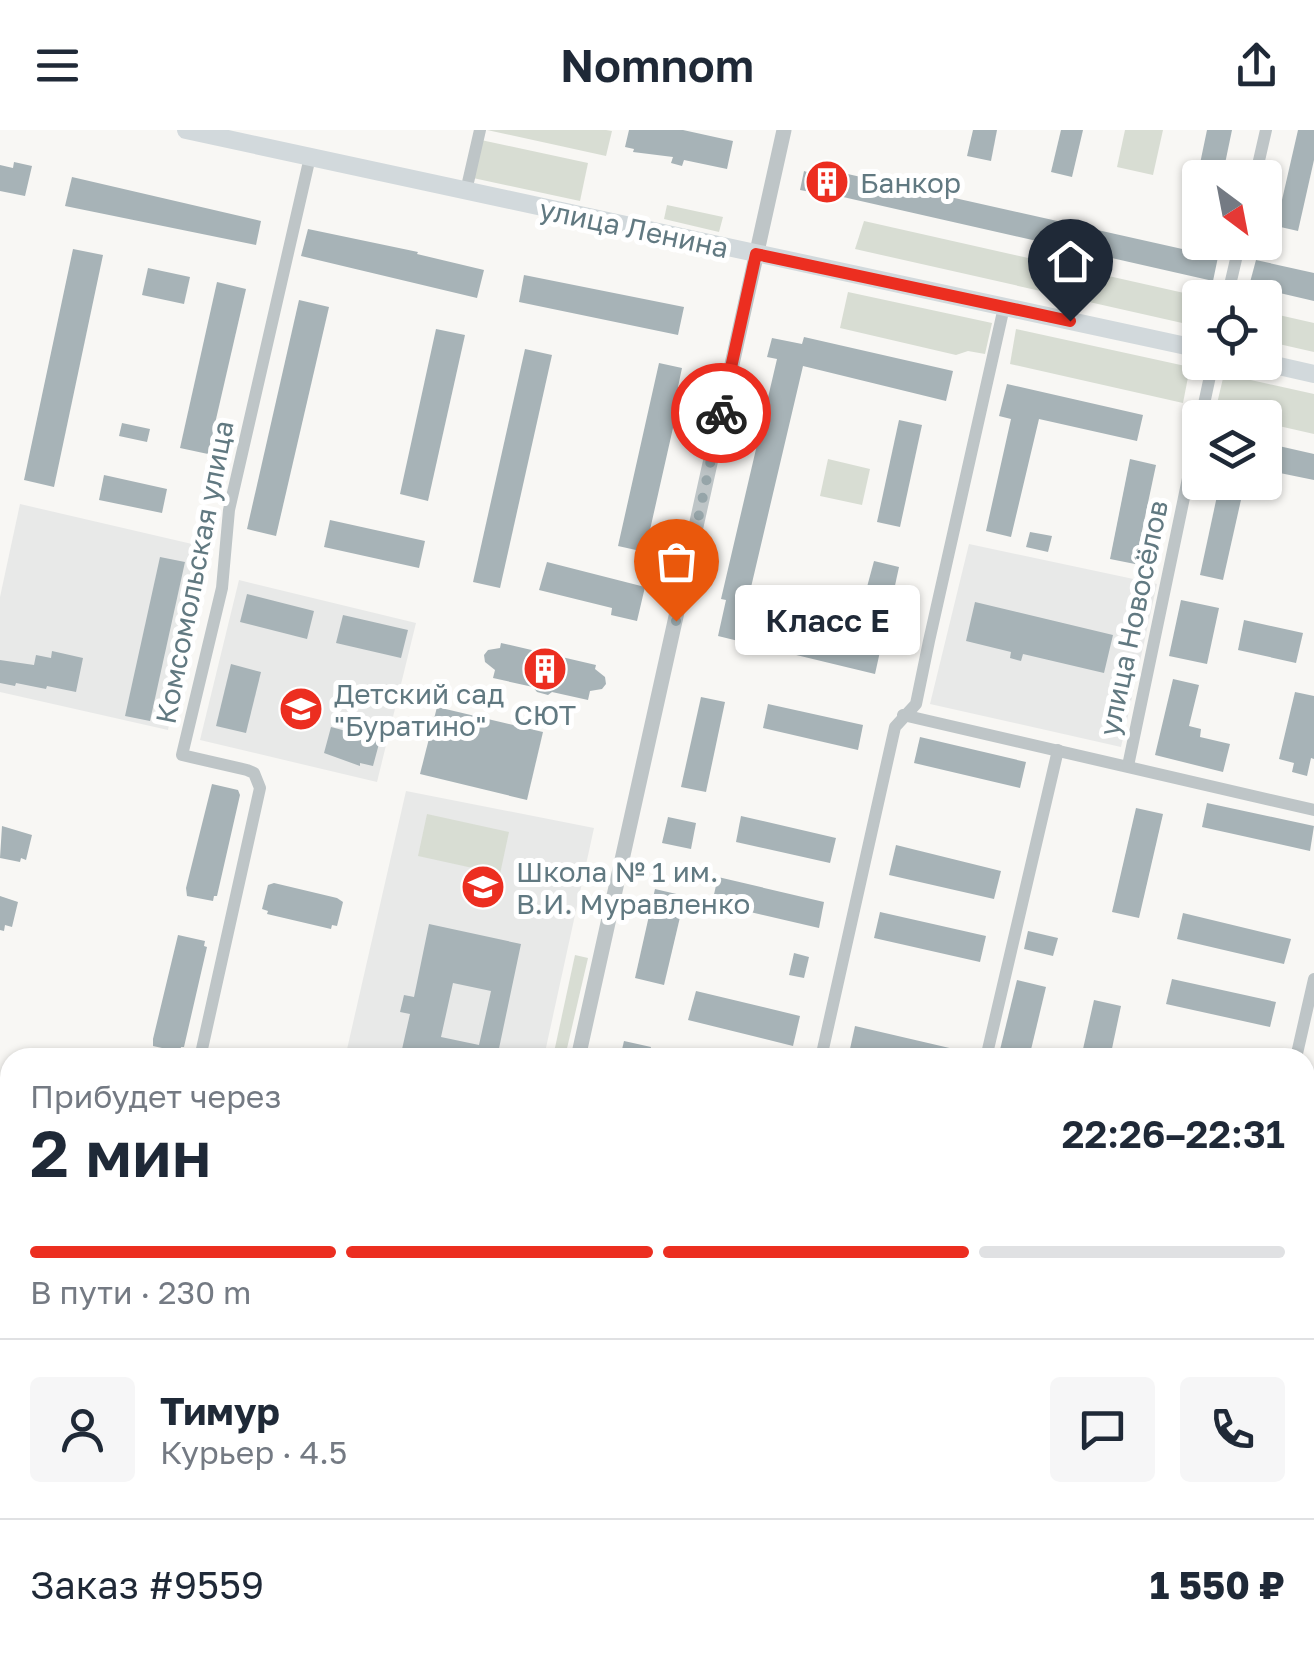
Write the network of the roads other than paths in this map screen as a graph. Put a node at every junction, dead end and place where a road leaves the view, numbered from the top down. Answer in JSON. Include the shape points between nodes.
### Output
{"nodes":[{"id":1,"x":186,"y":130,"type":"edge"},
{"id":2,"x":480,"y":130,"type":"edge"},
{"id":3,"x":784,"y":130,"type":"edge"},
{"id":4,"x":1266,"y":130,"type":"edge"},
{"id":5,"x":310,"y":157,"type":"junction"},
{"id":6,"x":1259,"y":160,"type":"edge"},
{"id":7,"x":466,"y":191,"type":"junction"},
{"id":8,"x":756,"y":254,"type":"junction"},
{"id":9,"x":1004,"y":307,"type":"junction"},
{"id":10,"x":1182,"y":345,"type":"edge"},
{"id":11,"x":1282,"y":367,"type":"edge"},
{"id":12,"x":1314,"y":374,"type":"edge"},
{"id":13,"x":1183,"y":500,"type":"edge"},
{"id":14,"x":903,"y":715,"type":"junction"},
{"id":15,"x":1058,"y":750,"type":"junction"},
{"id":16,"x":1128,"y":766,"type":"junction"},
{"id":17,"x":1314,"y":810,"type":"edge"},
{"id":18,"x":1314,"y":980,"type":"edge"},
{"id":19,"x":202,"y":1048,"type":"edge"},
{"id":20,"x":580,"y":1048,"type":"edge"},
{"id":21,"x":823,"y":1048,"type":"edge"},
{"id":22,"x":988,"y":1048,"type":"edge"},
{"id":23,"x":1298,"y":1048,"type":"edge"}],
"edges":[{"from":1,"to":5,"type":"main road","name":"улица Ленина"},
{"from":2,"to":7,"type":"street"},
{"from":3,"to":8,"type":"street"},
{"from":4,"to":6,"type":"street"},
{"from":5,"to":7,"type":"main road","name":"улица Ленина"},
{"from":5,"to":19,"type":"street","name":"Комсомольская улица","via":[[229,510],[222,588],[182,755],[247,770],[260,788]]},
{"from":7,"to":8,"type":"main road","name":"улица Ленина"},
{"from":8,"to":9,"type":"main road","name":"улица Ленина"},
{"from":8,"to":20,"type":"street"},
{"from":9,"to":10,"type":"main road","name":"улица Ленина"},
{"from":9,"to":14,"type":"street","via":[[921,693]]},
{"from":11,"to":12,"type":"main road"},
{"from":13,"to":16,"type":"street","name":"улица Новосёлов"},
{"from":14,"to":15,"type":"street"},
{"from":14,"to":21,"type":"street"},
{"from":15,"to":16,"type":"street"},
{"from":15,"to":22,"type":"street","name":"улица Новосёлов"},
{"from":16,"to":17,"type":"street"},
{"from":18,"to":23,"type":"street"}]}
